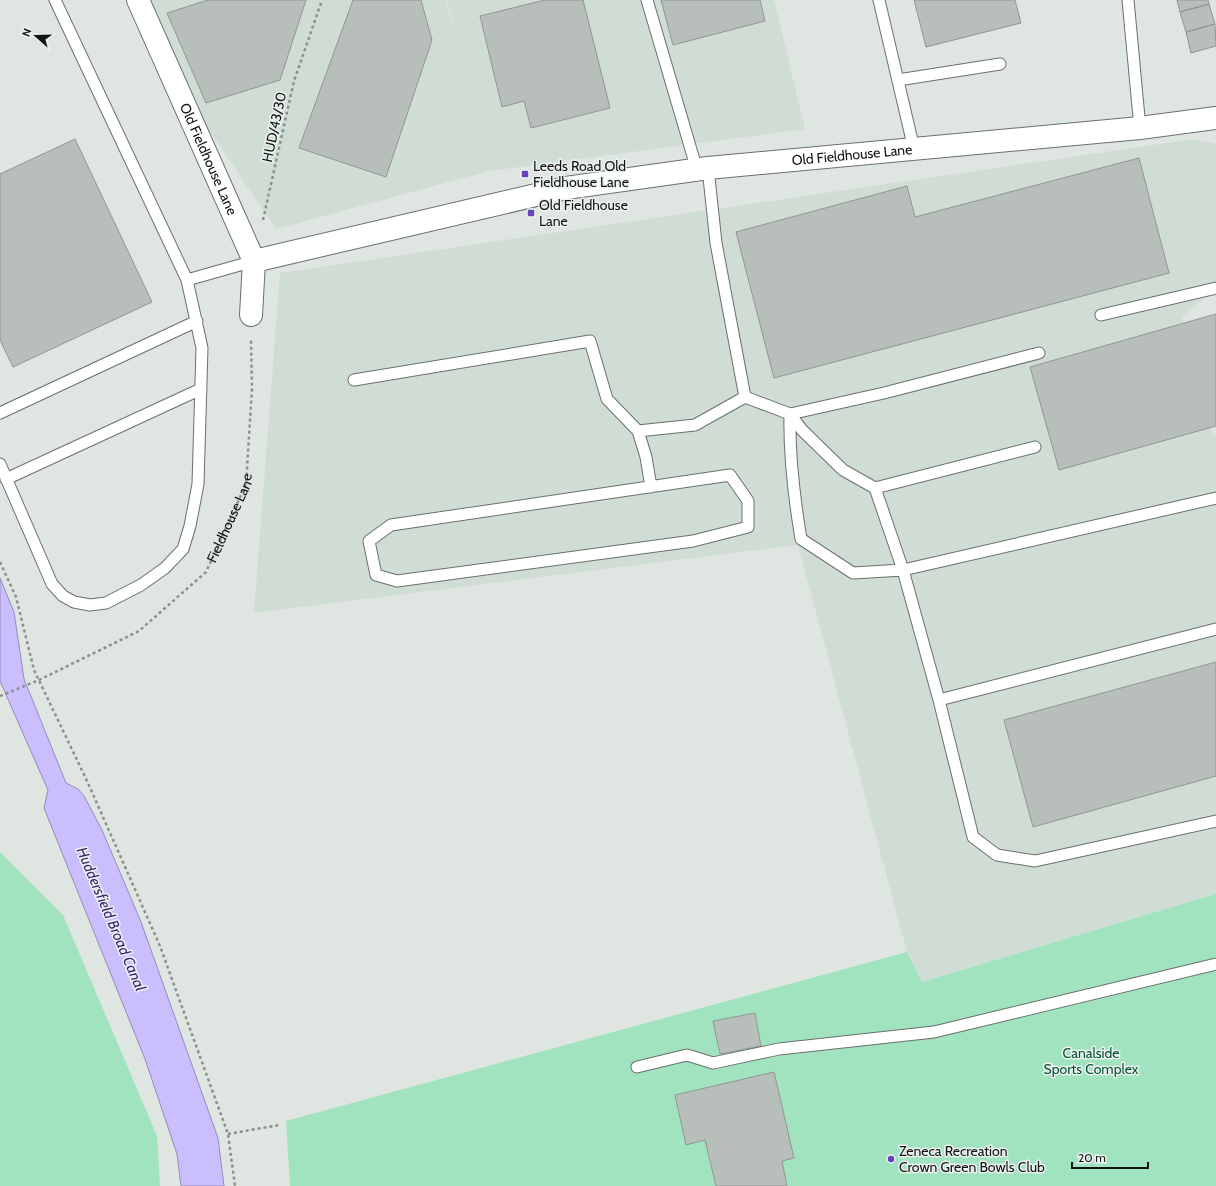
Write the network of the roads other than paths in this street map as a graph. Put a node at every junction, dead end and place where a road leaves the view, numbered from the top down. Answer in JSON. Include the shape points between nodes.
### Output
{"nodes":[{"id":1,"x":55,"y":0,"type":"edge"},
{"id":2,"x":138,"y":0,"type":"edge"},
{"id":3,"x":647,"y":0,"type":"edge"},
{"id":4,"x":879,"y":0,"type":"edge"},
{"id":5,"x":1128,"y":0,"type":"edge"},
{"id":6,"x":1000,"y":64,"type":"dead end"},
{"id":7,"x":898,"y":80,"type":"junction"},
{"id":8,"x":1216,"y":118,"type":"edge"},
{"id":9,"x":1140,"y":128,"type":"junction"},
{"id":10,"x":914,"y":149,"type":"junction"},
{"id":11,"x":703,"y":169,"type":"junction"},
{"id":12,"x":254,"y":261,"type":"junction"},
{"id":13,"x":187,"y":280,"type":"junction"},
{"id":14,"x":1216,"y":288,"type":"edge"},
{"id":15,"x":251,"y":315,"type":"road end"},
{"id":16,"x":1101,"y":316,"type":"dead end"},
{"id":17,"x":197,"y":321,"type":"junction"},
{"id":18,"x":1038,"y":353,"type":"dead end"},
{"id":19,"x":354,"y":380,"type":"dead end"},
{"id":20,"x":201,"y":389,"type":"junction"},
{"id":21,"x":745,"y":397,"type":"junction"},
{"id":22,"x":0,"y":413,"type":"edge"},
{"id":23,"x":790,"y":414,"type":"junction"},
{"id":24,"x":638,"y":431,"type":"junction"},
{"id":25,"x":1035,"y":447,"type":"dead end"},
{"id":26,"x":0,"y":464,"type":"edge"},
{"id":27,"x":6,"y":479,"type":"junction"},
{"id":28,"x":651,"y":487,"type":"junction"},
{"id":29,"x":875,"y":488,"type":"junction"},
{"id":30,"x":1216,"y":498,"type":"edge"},
{"id":31,"x":903,"y":570,"type":"junction"},
{"id":32,"x":1216,"y":629,"type":"edge"},
{"id":33,"x":939,"y":700,"type":"junction"},
{"id":34,"x":1216,"y":821,"type":"edge"},
{"id":35,"x":1216,"y":964,"type":"edge"},
{"id":36,"x":637,"y":1067,"type":"dead end"}],
"edges":[{"from":1,"to":13,"type":"lane"},
{"from":2,"to":12,"type":"street","name":"Old Fieldhouse Lane"},
{"from":3,"to":11,"type":"lane"},
{"from":4,"to":7,"type":"lane"},
{"from":5,"to":9,"type":"lane"},
{"from":6,"to":7,"type":"lane"},
{"from":7,"to":10,"type":"lane"},
{"from":8,"to":9,"type":"street","name":"Old Fieldhouse Lane"},
{"from":9,"to":10,"type":"street","name":"Old Fieldhouse Lane"},
{"from":10,"to":11,"type":"street","name":"Old Fieldhouse Lane"},
{"from":11,"to":12,"type":"street","name":"Old Fieldhouse Lane","via":[[566,188]]},
{"from":11,"to":21,"type":"lane"},
{"from":12,"to":13,"type":"lane"},
{"from":12,"to":15,"type":"street"},
{"from":13,"to":17,"type":"lane"},
{"from":14,"to":16,"type":"lane"},
{"from":17,"to":20,"type":"lane","via":[[202,348]]},
{"from":17,"to":22,"type":"lane"},
{"from":18,"to":23,"type":"lane","via":[[884,393]]},
{"from":19,"to":24,"type":"lane","via":[[590,341],[608,399]]},
{"from":20,"to":27,"type":"lane"},
{"from":20,"to":27,"type":"lane","via":[[198,484],[183,549],[165,568],[141,585],[106,603],[90,605],[74,602],[63,596],[52,584]]},
{"from":21,"to":23,"type":"lane"},
{"from":21,"to":24,"type":"lane","via":[[695,425]]},
{"from":23,"to":29,"type":"lane","via":[[802,430],[843,470]]},
{"from":23,"to":31,"type":"lane","via":[[789,443],[793,490],[801,539],[853,573]]},
{"from":24,"to":28,"type":"lane"},
{"from":25,"to":29,"type":"lane"},
{"from":26,"to":27,"type":"lane"},
{"from":28,"to":28,"type":"lane","via":[[730,475],[748,501],[748,527],[693,541],[397,581],[376,575],[369,542],[391,525]]},
{"from":29,"to":31,"type":"lane"},
{"from":30,"to":31,"type":"lane"},
{"from":31,"to":33,"type":"lane"},
{"from":32,"to":33,"type":"lane"},
{"from":33,"to":34,"type":"lane","via":[[973,837],[997,855],[1035,862]]},
{"from":35,"to":36,"type":"lane","via":[[934,1032],[779,1048],[713,1063],[687,1055]]}]}
